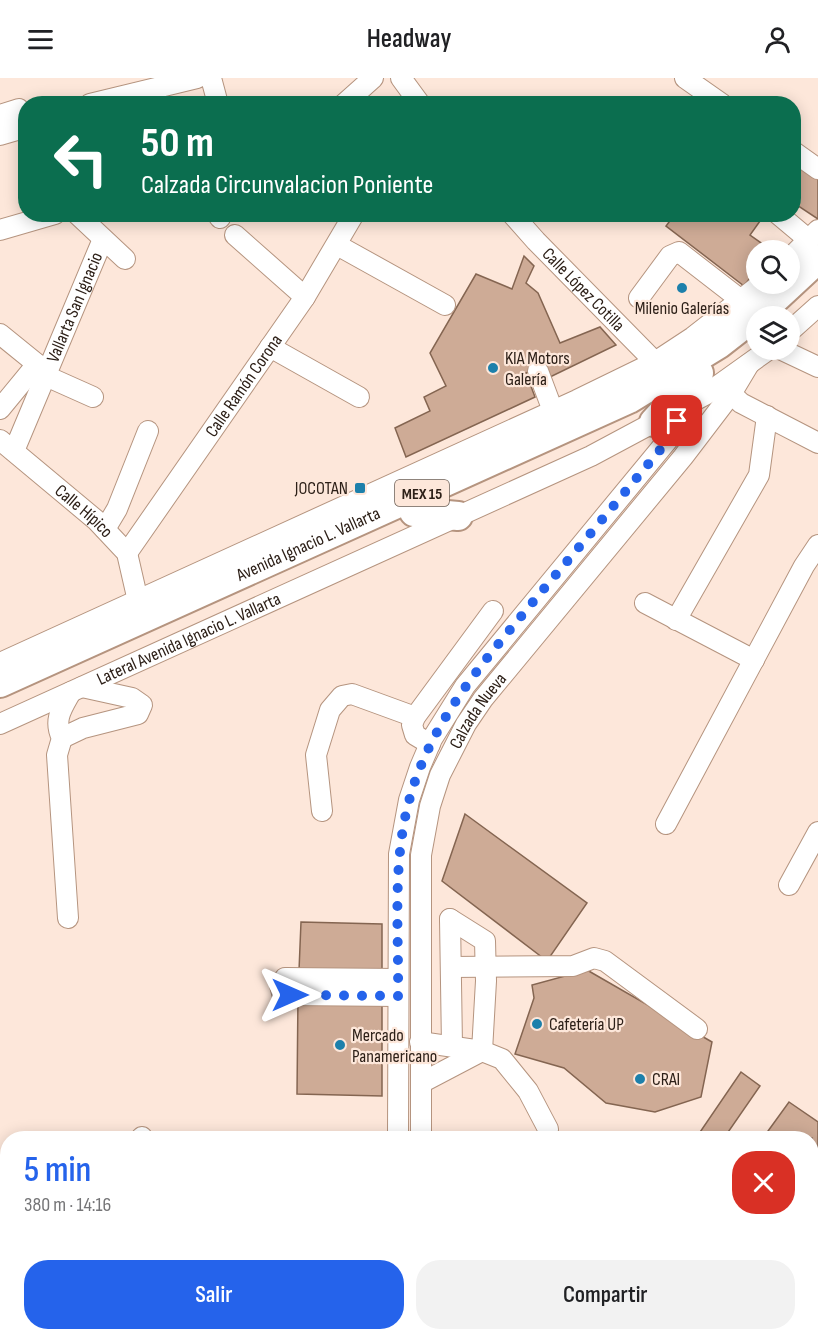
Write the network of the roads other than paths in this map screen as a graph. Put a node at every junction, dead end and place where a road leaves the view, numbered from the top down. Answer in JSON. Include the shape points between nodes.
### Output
{"nodes":[{"id":1,"x":197,"y":78,"type":"edge"},
{"id":2,"x":211,"y":78,"type":"edge"},
{"id":3,"x":373,"y":78,"type":"edge"},
{"id":4,"x":685,"y":78,"type":"edge"},
{"id":5,"x":123,"y":96,"type":"edge"},
{"id":6,"x":216,"y":96,"type":"edge"},
{"id":7,"x":353,"y":96,"type":"edge"},
{"id":8,"x":711,"y":96,"type":"edge"},
{"id":9,"x":18,"y":110,"type":"edge"},
{"id":10,"x":0,"y":116,"type":"edge"},
{"id":11,"x":18,"y":130,"type":"edge"},
{"id":12,"x":0,"y":135,"type":"edge"},
{"id":13,"x":801,"y":157,"type":"edge"},
{"id":14,"x":818,"y":169,"type":"edge"},
{"id":15,"x":28,"y":222,"type":"edge"},
{"id":16,"x":85,"y":222,"type":"edge"},
{"id":17,"x":350,"y":222,"type":"edge"},
{"id":18,"x":519,"y":222,"type":"edge"},
{"id":19,"x":788,"y":222,"type":"edge"},
{"id":20,"x":0,"y":230,"type":"edge"},
{"id":21,"x":235,"y":235,"type":"dead end"},
{"id":22,"x":103,"y":239,"type":"junction"},
{"id":23,"x":816,"y":243,"type":"edge"},
{"id":24,"x":337,"y":245,"type":"junction"},
{"id":25,"x":800,"y":252,"type":"edge"},
{"id":26,"x":125,"y":259,"type":"dead end"},
{"id":27,"x":818,"y":278,"type":"edge"},
{"id":28,"x":748,"y":294,"type":"edge"},
{"id":29,"x":306,"y":297,"type":"junction"},
{"id":30,"x":639,"y":298,"type":"dead end"},
{"id":31,"x":741,"y":300,"type":"junction"},
{"id":32,"x":445,"y":306,"type":"dead end"},
{"id":33,"x":786,"y":306,"type":"edge"},
{"id":34,"x":818,"y":306,"type":"edge"},
{"id":35,"x":800,"y":322,"type":"edge"},
{"id":36,"x":0,"y":334,"type":"edge"},
{"id":37,"x":746,"y":340,"type":"edge"},
{"id":38,"x":270,"y":347,"type":"junction"},
{"id":39,"x":800,"y":358,"type":"edge"},
{"id":40,"x":754,"y":360,"type":"edge"},
{"id":41,"x":655,"y":362,"type":"junction"},
{"id":42,"x":818,"y":367,"type":"edge"},
{"id":43,"x":41,"y":370,"type":"junction"},
{"id":44,"x":538,"y":371,"type":"dead end"},
{"id":45,"x":717,"y":384,"type":"junction"},
{"id":46,"x":93,"y":397,"type":"dead end"},
{"id":47,"x":359,"y":397,"type":"dead end"},
{"id":48,"x":0,"y":409,"type":"edge"},
{"id":49,"x":553,"y":411,"type":"junction"},
{"id":50,"x":767,"y":416,"type":"junction"},
{"id":51,"x":664,"y":417,"type":"junction"},
{"id":52,"x":148,"y":430,"type":"dead end"},
{"id":53,"x":818,"y":443,"type":"edge"},
{"id":54,"x":7,"y":446,"type":"edge"},
{"id":55,"x":426,"y":468,"type":"junction"},
{"id":56,"x":409,"y":506,"type":"junction"},
{"id":57,"x":458,"y":516,"type":"junction"},
{"id":58,"x":105,"y":529,"type":"junction"},
{"id":59,"x":588,"y":537,"type":"junction"},
{"id":60,"x":818,"y":545,"type":"edge"},
{"id":61,"x":604,"y":551,"type":"junction"},
{"id":62,"x":376,"y":553,"type":"joint"},
{"id":63,"x":127,"y":554,"type":"junction"},
{"id":64,"x":811,"y":570,"type":"edge"},
{"id":65,"x":138,"y":600,"type":"junction"},
{"id":66,"x":645,"y":603,"type":"dead end"},
{"id":67,"x":493,"y":611,"type":"dead end"},
{"id":68,"x":676,"y":620,"type":"junction"},
{"id":69,"x":754,"y":660,"type":"junction"},
{"id":70,"x":0,"y":663,"type":"edge"},
{"id":71,"x":0,"y":683,"type":"edge"},
{"id":72,"x":76,"y":689,"type":"junction"},
{"id":73,"x":0,"y":699,"type":"edge"},
{"id":74,"x":447,"y":713,"type":"junction"},
{"id":75,"x":415,"y":717,"type":"junction"},
{"id":76,"x":468,"y":721,"type":"junction"},
{"id":77,"x":0,"y":724,"type":"edge"},
{"id":78,"x":62,"y":738,"type":"junction"},
{"id":79,"x":430,"y":744,"type":"junction"},
{"id":80,"x":322,"y":811,"type":"dead end"},
{"id":81,"x":666,"y":824,"type":"dead end"},
{"id":82,"x":818,"y":832,"type":"edge"},
{"id":83,"x":789,"y":885,"type":"dead end"},
{"id":84,"x":68,"y":918,"type":"dead end"},
{"id":85,"x":451,"y":967,"type":"junction"},
{"id":86,"x":486,"y":968,"type":"junction"},
{"id":87,"x":398,"y":987,"type":"junction"},
{"id":88,"x":697,"y":1029,"type":"dead end"},
{"id":89,"x":420,"y":1042,"type":"junction"},
{"id":90,"x":453,"y":1047,"type":"junction"},
{"id":91,"x":482,"y":1051,"type":"junction"},
{"id":92,"x":421,"y":1083,"type":"junction"},
{"id":93,"x":398,"y":1131,"type":"edge"},
{"id":94,"x":421,"y":1131,"type":"edge"},
{"id":95,"x":548,"y":1131,"type":"edge"}],
"edges":[{"from":1,"to":5,"type":"street"},
{"from":2,"to":6,"type":"street"},
{"from":3,"to":7,"type":"street"},
{"from":4,"to":8,"type":"street"},
{"from":9,"to":10,"type":"street"},
{"from":11,"to":12,"type":"street"},
{"from":13,"to":14,"type":"street"},
{"from":15,"to":20,"type":"street"},
{"from":16,"to":22,"type":"street","name":"Vallarta San Ignacio"},
{"from":17,"to":24,"type":"street","name":"Calle Ramón Corona"},
{"from":18,"to":41,"type":"street","name":"Calle López Cotilla"},
{"from":19,"to":23,"type":"street"},
{"from":21,"to":29,"type":"street"},
{"from":22,"to":26,"type":"street","name":"Vallarta San Ignacio"},
{"from":22,"to":43,"type":"street","name":"Vallarta San Ignacio"},
{"from":23,"to":25,"type":"highway"},
{"from":23,"to":56,"type":"highway","name":"Avenida Ignacio L. Vallarta","number":"MEX 15","via":[[764,309],[719,344],[629,399]]},
{"from":24,"to":29,"type":"street","name":"Calle Ramón Corona"},
{"from":24,"to":32,"type":"street"},
{"from":27,"to":33,"type":"highway"},
{"from":28,"to":31,"type":"street","name":"Avenida Ignacio L. Vallarta"},
{"from":29,"to":38,"type":"street","name":"Calle Ramón Corona"},
{"from":30,"to":31,"type":"street","via":[[670,256],[680,252]]},
{"from":31,"to":41,"type":"street","name":"Avenida Ignacio L. Vallarta"},
{"from":34,"to":35,"type":"street"},
{"from":36,"to":43,"type":"street","name":"Vallarta San Ignacio"},
{"from":37,"to":45,"type":"highway","name":"Avenida Ignacio L. Vallarta","number":"MEX 15","via":[[713,365]]},
{"from":38,"to":47,"type":"street"},
{"from":38,"to":63,"type":"street","name":"Calle Ramón Corona"},
{"from":39,"to":42,"type":"street"},
{"from":40,"to":45,"type":"street","name":"Calzada Nueva"},
{"from":41,"to":49,"type":"street","name":"Avenida Ignacio L. Vallarta"},
{"from":43,"to":46,"type":"street","name":"Vallarta San Ignacio"},
{"from":43,"to":48,"type":"street","name":"Vallarta San Ignacio"},
{"from":43,"to":54,"type":"street","name":"Vallarta San Ignacio"},
{"from":44,"to":49,"type":"street"},
{"from":45,"to":50,"type":"street","via":[[741,403]]},
{"from":45,"to":51,"type":"highway"},
{"from":45,"to":56,"type":"highway","name":"Avenida Ignacio L. Vallarta","number":"MEX 15","via":[[643,408]]},
{"from":45,"to":61,"type":"street","name":"Calzada Nueva","via":[[682,457]]},
{"from":49,"to":55,"type":"street","name":"Avenida Ignacio L. Vallarta"},
{"from":50,"to":53,"type":"street"},
{"from":50,"to":68,"type":"street","via":[[759,474]]},
{"from":51,"to":57,"type":"street","name":"Avenida Ignacio L. Vallarta","via":[[591,456]]},
{"from":51,"to":59,"type":"street","via":[[678,425],[676,430]]},
{"from":52,"to":58,"type":"street","via":[[117,509]]},
{"from":54,"to":58,"type":"street","name":"Calle Hípico"},
{"from":55,"to":56,"type":"highway"},
{"from":55,"to":65,"type":"street","name":"Avenida Ignacio L. Vallarta"},
{"from":56,"to":57,"type":"highway"},
{"from":56,"to":71,"type":"highway","name":"Avenida Ignacio L. Vallarta","number":"MEX 15"},
{"from":56,"to":73,"type":"highway","name":"Avenida Ignacio L. Vallarta","number":"MEX 15"},
{"from":57,"to":62,"type":"street","name":"Avenida Ignacio L. Vallarta"},
{"from":58,"to":63,"type":"street","name":"Calle Hípico"},
{"from":59,"to":61,"type":"street"},
{"from":59,"to":74,"type":"street","via":[[480,667]]},
{"from":60,"to":64,"type":"street"},
{"from":61,"to":76,"type":"street","name":"Calzada Nueva"},
{"from":62,"to":72,"type":"street","name":"Lateral Avenida Ignacio L. Vallarta"},
{"from":63,"to":65,"type":"street","name":"Calle Hípico"},
{"from":64,"to":69,"type":"street"},
{"from":65,"to":70,"type":"street","name":"Avenida Ignacio L. Vallarta"},
{"from":66,"to":68,"type":"street"},
{"from":67,"to":75,"type":"street"},
{"from":68,"to":69,"type":"street"},
{"from":69,"to":81,"type":"street"},
{"from":72,"to":77,"type":"street","name":"Lateral Avenida Ignacio L. Vallarta"},
{"from":72,"to":78,"type":"street","via":[[59,713],[57,729]]},
{"from":72,"to":78,"type":"street","via":[[132,698],[142,705],[138,714],[83,728]]},
{"from":74,"to":76,"type":"street"},
{"from":74,"to":79,"type":"street"},
{"from":75,"to":79,"type":"street","via":[[415,735]]},
{"from":75,"to":80,"type":"street","via":[[352,694],[342,696],[330,710],[316,755]]},
{"from":76,"to":89,"type":"street","name":"Calzada Nueva","via":[[440,775],[424,838],[420,884]]},
{"from":78,"to":84,"type":"street","via":[[57,755]]},
{"from":79,"to":87,"type":"street","via":[[409,800],[399,854]]},
{"from":82,"to":83,"type":"street"},
{"from":85,"to":86,"type":"street"},
{"from":85,"to":86,"type":"street","via":[[450,919],[485,941]]},
{"from":85,"to":90,"type":"street"},
{"from":86,"to":88,"type":"street","via":[[573,966],[594,958],[605,961]]},
{"from":86,"to":91,"type":"street"},
{"from":87,"to":87,"type":"street","via":[[285,978],[280,985],[282,993],[290,995]]},
{"from":87,"to":93,"type":"street"},
{"from":89,"to":90,"type":"street"},
{"from":89,"to":92,"type":"street","name":"Calzada Nueva"},
{"from":90,"to":91,"type":"street"},
{"from":91,"to":92,"type":"street"},
{"from":91,"to":95,"type":"street","via":[[502,1059],[528,1091]]},
{"from":92,"to":94,"type":"street","name":"Calzada Nueva"}]}
